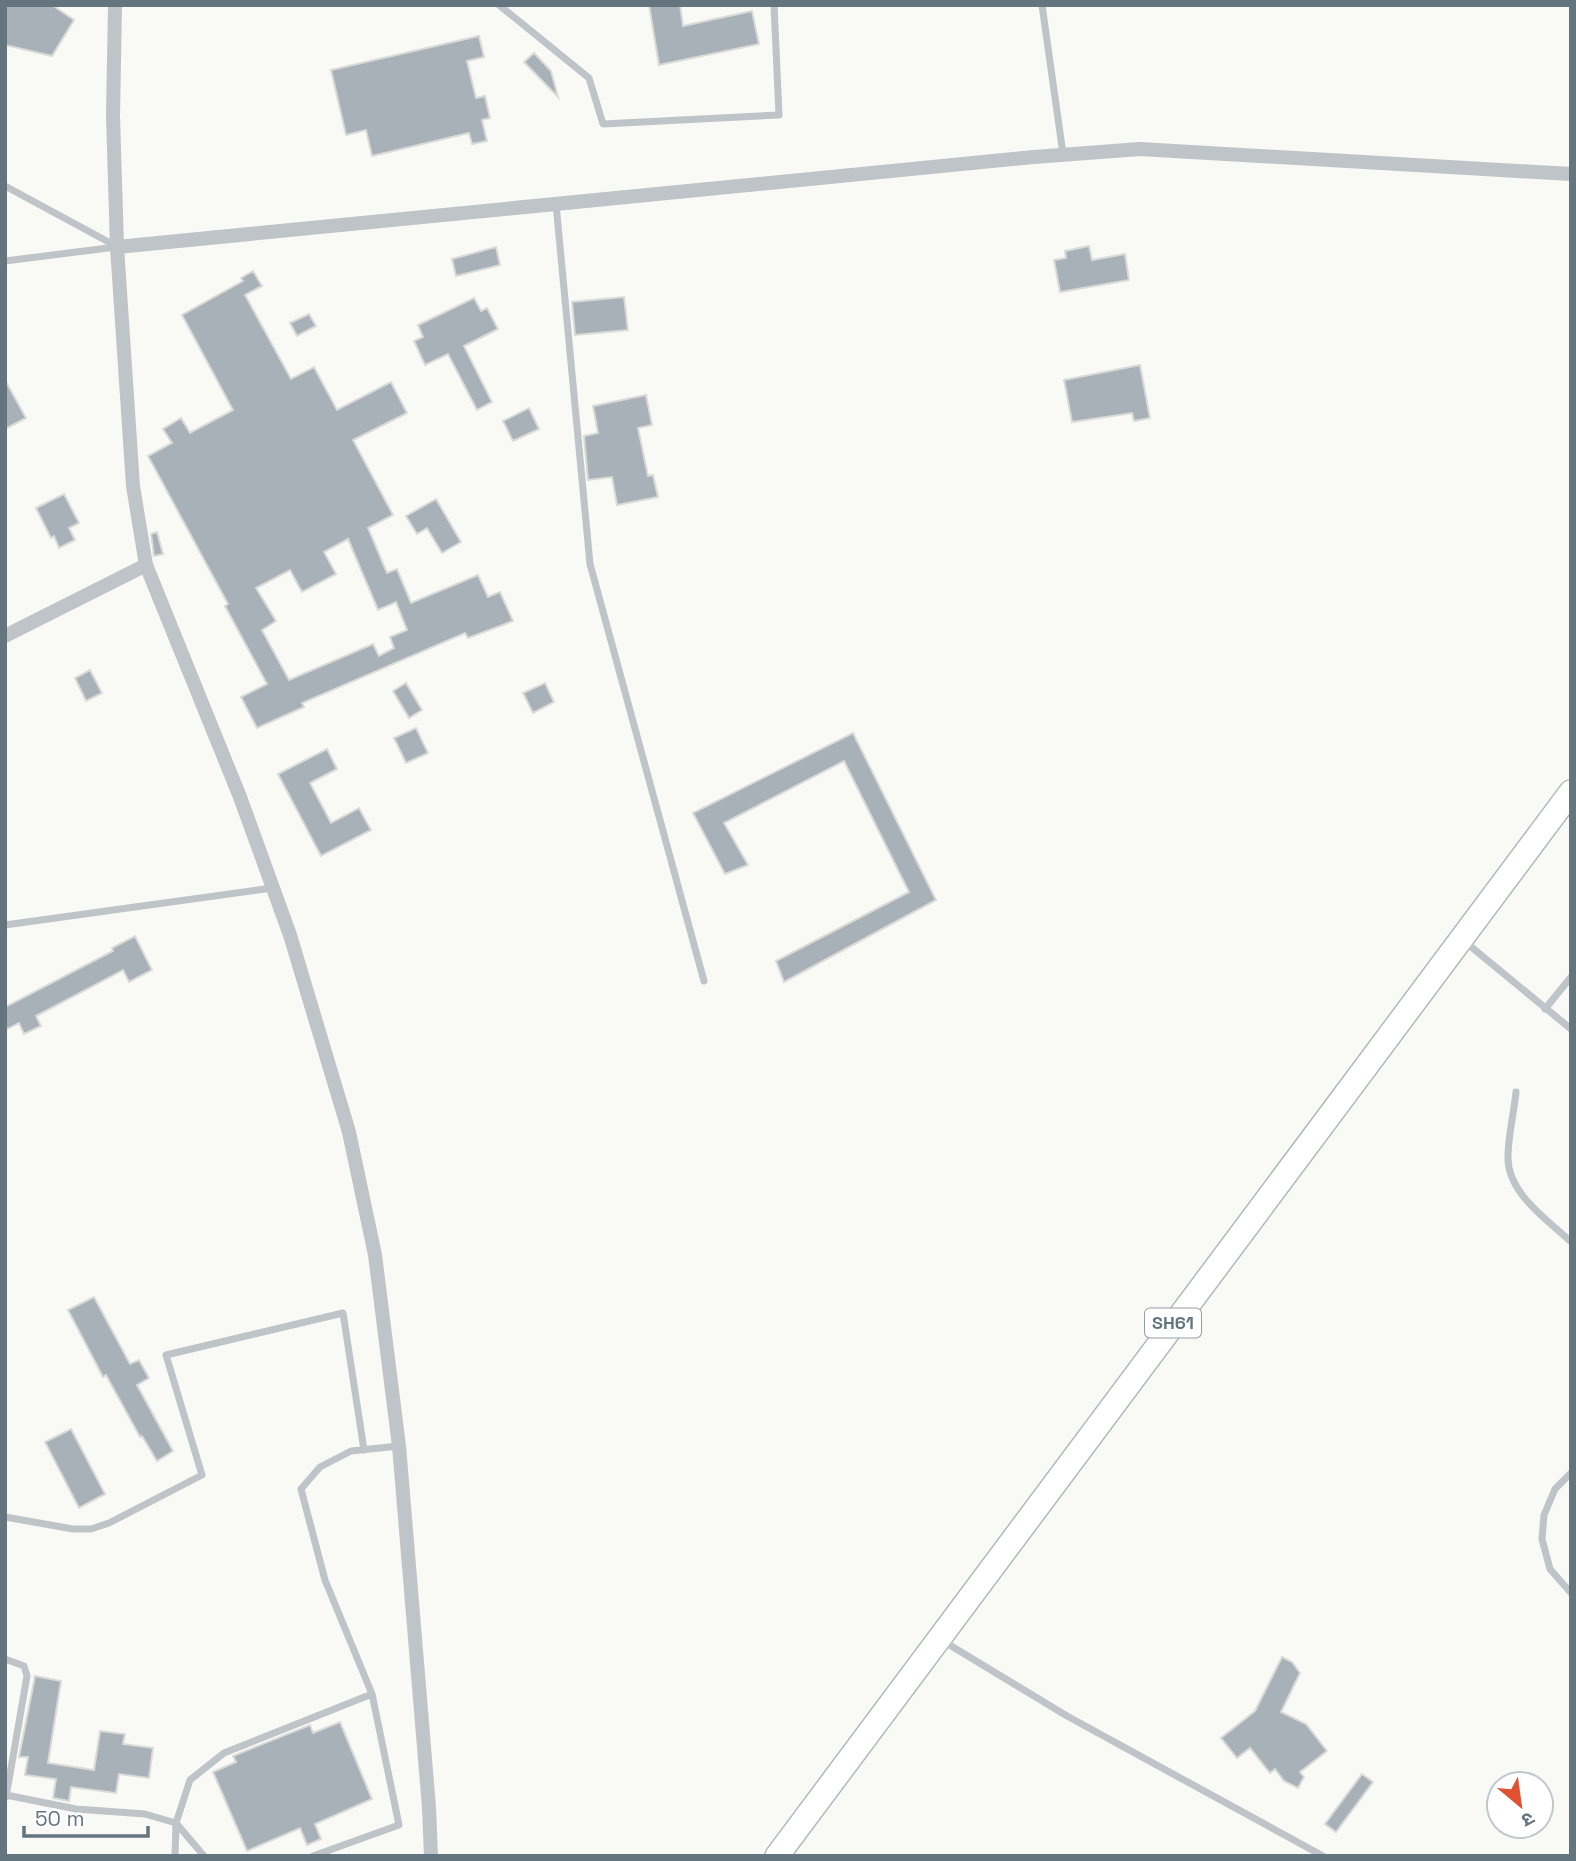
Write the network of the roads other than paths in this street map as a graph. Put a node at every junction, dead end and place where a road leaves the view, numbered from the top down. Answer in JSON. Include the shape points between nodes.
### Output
{"nodes":[{"id":1,"x":115,"y":5,"type":"edge"},
{"id":2,"x":499,"y":5,"type":"edge"},
{"id":3,"x":774,"y":5,"type":"edge"},
{"id":4,"x":1042,"y":5,"type":"edge"},
{"id":5,"x":1063,"y":155,"type":"junction"},
{"id":6,"x":1571,"y":174,"type":"edge"},
{"id":7,"x":5,"y":186,"type":"edge"},
{"id":8,"x":556,"y":203,"type":"junction"},
{"id":9,"x":117,"y":247,"type":"junction"},
{"id":10,"x":5,"y":261,"type":"edge"},
{"id":11,"x":146,"y":565,"type":"junction"},
{"id":12,"x":5,"y":636,"type":"edge"},
{"id":13,"x":1571,"y":792,"type":"edge"},
{"id":14,"x":273,"y":887,"type":"junction"},
{"id":15,"x":5,"y":925,"type":"edge"},
{"id":16,"x":1460,"y":938,"type":"junction"},
{"id":17,"x":1571,"y":977,"type":"edge"},
{"id":18,"x":704,"y":981,"type":"dead end"},
{"id":19,"x":1545,"y":1009,"type":"junction"},
{"id":20,"x":1571,"y":1029,"type":"edge"},
{"id":21,"x":1516,"y":1092,"type":"dead end"},
{"id":22,"x":1571,"y":1242,"type":"edge"},
{"id":23,"x":399,"y":1446,"type":"junction"},
{"id":24,"x":364,"y":1450,"type":"junction"},
{"id":25,"x":1571,"y":1473,"type":"edge"},
{"id":26,"x":5,"y":1517,"type":"edge"},
{"id":27,"x":1571,"y":1593,"type":"edge"},
{"id":28,"x":938,"y":1638,"type":"junction"},
{"id":29,"x":5,"y":1659,"type":"edge"},
{"id":30,"x":372,"y":1694,"type":"junction"},
{"id":31,"x":6,"y":1796,"type":"edge"},
{"id":32,"x":176,"y":1823,"type":"junction"},
{"id":33,"x":175,"y":1856,"type":"edge"},
{"id":34,"x":204,"y":1856,"type":"edge"},
{"id":35,"x":313,"y":1856,"type":"edge"},
{"id":36,"x":431,"y":1856,"type":"edge"},
{"id":37,"x":777,"y":1856,"type":"edge"},
{"id":38,"x":1324,"y":1856,"type":"edge"}],
"edges":[{"from":1,"to":9,"type":"street"},
{"from":2,"to":3,"type":"lane","via":[[589,78],[603,124],[779,115]]},
{"from":4,"to":5,"type":"lane"},
{"from":5,"to":6,"type":"street","via":[[1140,149]]},
{"from":5,"to":8,"type":"street"},
{"from":7,"to":9,"type":"lane"},
{"from":8,"to":9,"type":"street"},
{"from":8,"to":18,"type":"lane","via":[[590,564]]},
{"from":9,"to":10,"type":"lane"},
{"from":9,"to":11,"type":"street","via":[[133,486]]},
{"from":11,"to":12,"type":"street"},
{"from":11,"to":14,"type":"street"},
{"from":13,"to":16,"type":"main road","number":"SH61"},
{"from":14,"to":15,"type":"lane"},
{"from":14,"to":23,"type":"street","via":[[349,1132],[375,1255]]},
{"from":16,"to":19,"type":"lane"},
{"from":16,"to":28,"type":"main road","number":"SH61"},
{"from":17,"to":19,"type":"lane"},
{"from":19,"to":20,"type":"lane"},
{"from":21,"to":22,"type":"lane","via":[[1507,1159],[1513,1179],[1521,1195]]},
{"from":23,"to":24,"type":"lane"},
{"from":23,"to":36,"type":"street"},
{"from":24,"to":26,"type":"lane","via":[[343,1313],[166,1355],[202,1475],[91,1529]]},
{"from":24,"to":30,"type":"lane","via":[[351,1451],[320,1467],[301,1489],[325,1580]]},
{"from":25,"to":27,"type":"lane","via":[[1555,1489],[1544,1515],[1542,1539],[1550,1569]]},
{"from":28,"to":37,"type":"main road","number":"SH61"},
{"from":28,"to":38,"type":"lane","via":[[1067,1716]]},
{"from":29,"to":31,"type":"lane","via":[[24,1666],[27,1676]]},
{"from":30,"to":32,"type":"lane","via":[[224,1753],[190,1780]]},
{"from":30,"to":35,"type":"lane","via":[[399,1825]]},
{"from":31,"to":32,"type":"lane","via":[[76,1809],[145,1814]]},
{"from":32,"to":33,"type":"lane"},
{"from":32,"to":34,"type":"lane"}]}
